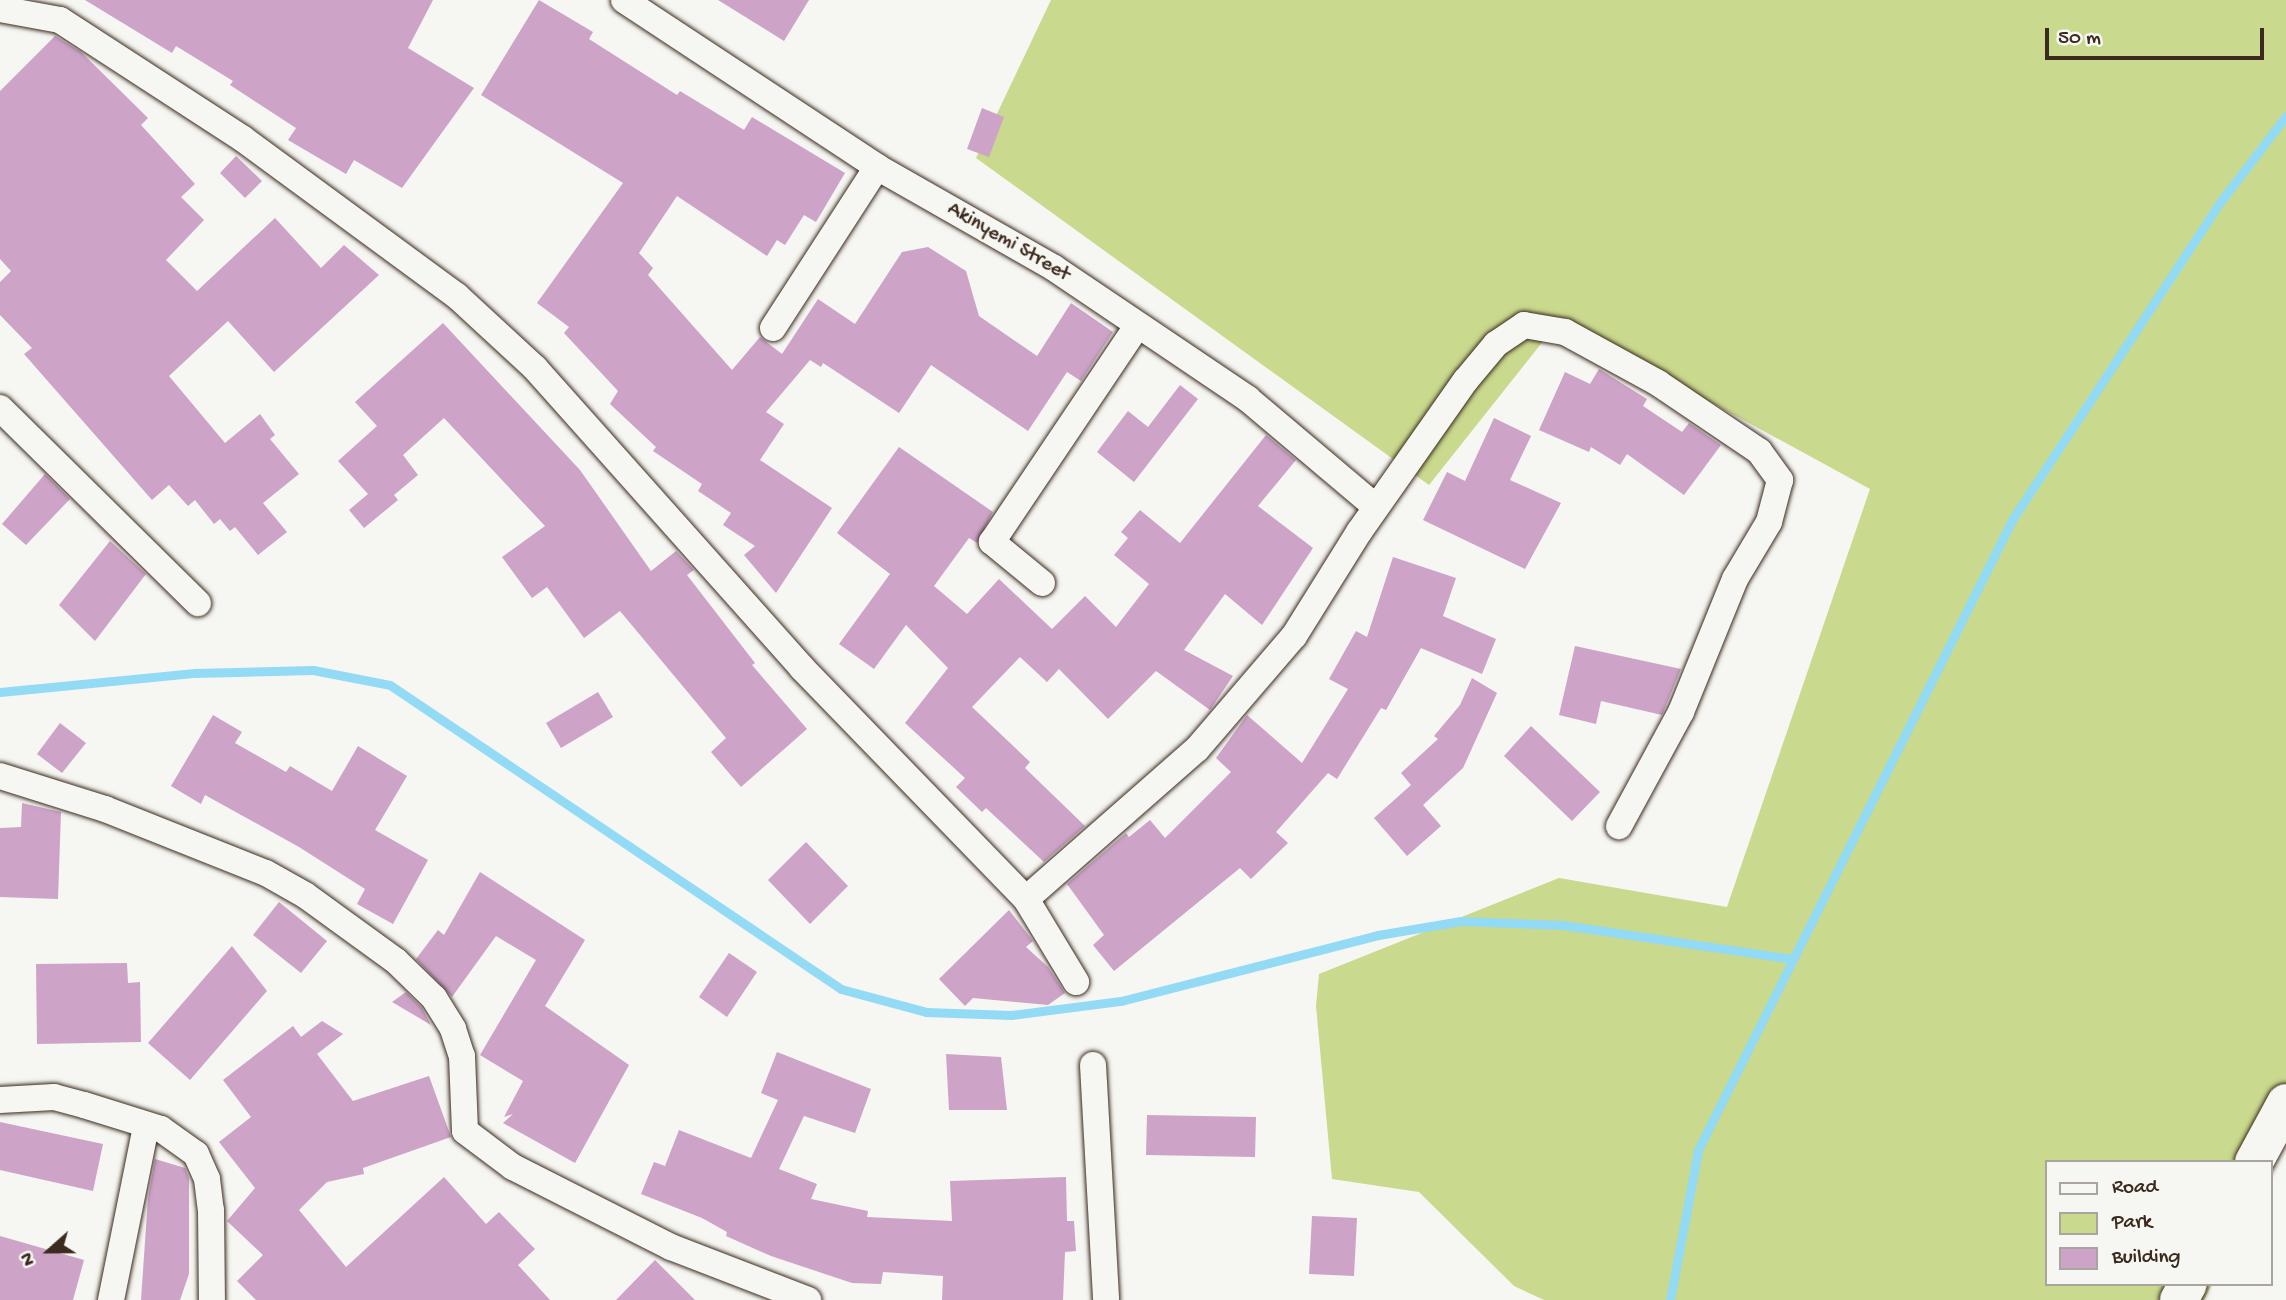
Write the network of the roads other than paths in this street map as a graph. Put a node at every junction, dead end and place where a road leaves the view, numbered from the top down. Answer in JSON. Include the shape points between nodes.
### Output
{"nodes":[{"id":1,"x":624,"y":0,"type":"edge"},
{"id":2,"x":13,"y":15,"type":"edge"},
{"id":3,"x":877,"y":167,"type":"junction"},
{"id":4,"x":1137,"y":326,"type":"junction"},
{"id":5,"x":773,"y":328,"type":"dead end"},
{"id":6,"x":0,"y":408,"type":"edge"},
{"id":7,"x":1376,"y":507,"type":"junction"},
{"id":8,"x":1042,"y":583,"type":"dead end"},
{"id":9,"x":198,"y":603,"type":"dead end"},
{"id":10,"x":0,"y":776,"type":"edge"},
{"id":11,"x":1619,"y":826,"type":"dead end"},
{"id":12,"x":1026,"y":899,"type":"junction"},
{"id":13,"x":1076,"y":982,"type":"dead end"},
{"id":14,"x":1093,"y":1065,"type":"dead end"},
{"id":15,"x":0,"y":1100,"type":"edge"},
{"id":16,"x":2286,"y":1103,"type":"edge"},
{"id":17,"x":146,"y":1126,"type":"junction"},
{"id":18,"x":2255,"y":1160,"type":"edge"},
{"id":19,"x":111,"y":1300,"type":"edge"},
{"id":20,"x":212,"y":1300,"type":"edge"},
{"id":21,"x":808,"y":1300,"type":"edge"},
{"id":22,"x":1107,"y":1300,"type":"edge"}],
"edges":[{"from":1,"to":3,"type":"street","name":"Akinyemi Street"},
{"from":2,"to":12,"type":"street","via":[[60,20],[243,139],[457,296],[535,368],[802,668]]},
{"from":3,"to":4,"type":"street","name":"Akinyemi Street","via":[[1054,268]]},
{"from":3,"to":5,"type":"street"},
{"from":4,"to":7,"type":"street","name":"Akinyemi Street","via":[[1248,399]]},
{"from":4,"to":8,"type":"street","via":[[992,542]]},
{"from":6,"to":9,"type":"street"},
{"from":7,"to":11,"type":"street","via":[[1466,380],[1496,344],[1524,325],[1565,332],[1658,383],[1759,451],[1780,480],[1769,522],[1735,579],[1681,712]]},
{"from":7,"to":12,"type":"street","via":[[1294,636],[1197,749]]},
{"from":10,"to":21,"type":"street","via":[[105,808],[266,873],[305,895],[396,961],[433,998],[453,1029],[462,1056],[465,1131],[513,1167],[671,1247]]},
{"from":12,"to":13,"type":"street"},
{"from":14,"to":22,"type":"street"},
{"from":15,"to":17,"type":"street","via":[[54,1097]]},
{"from":16,"to":18,"type":"highway"},
{"from":17,"to":19,"type":"street"},
{"from":17,"to":20,"type":"street","via":[[161,1129],[196,1154],[206,1179]]}]}
